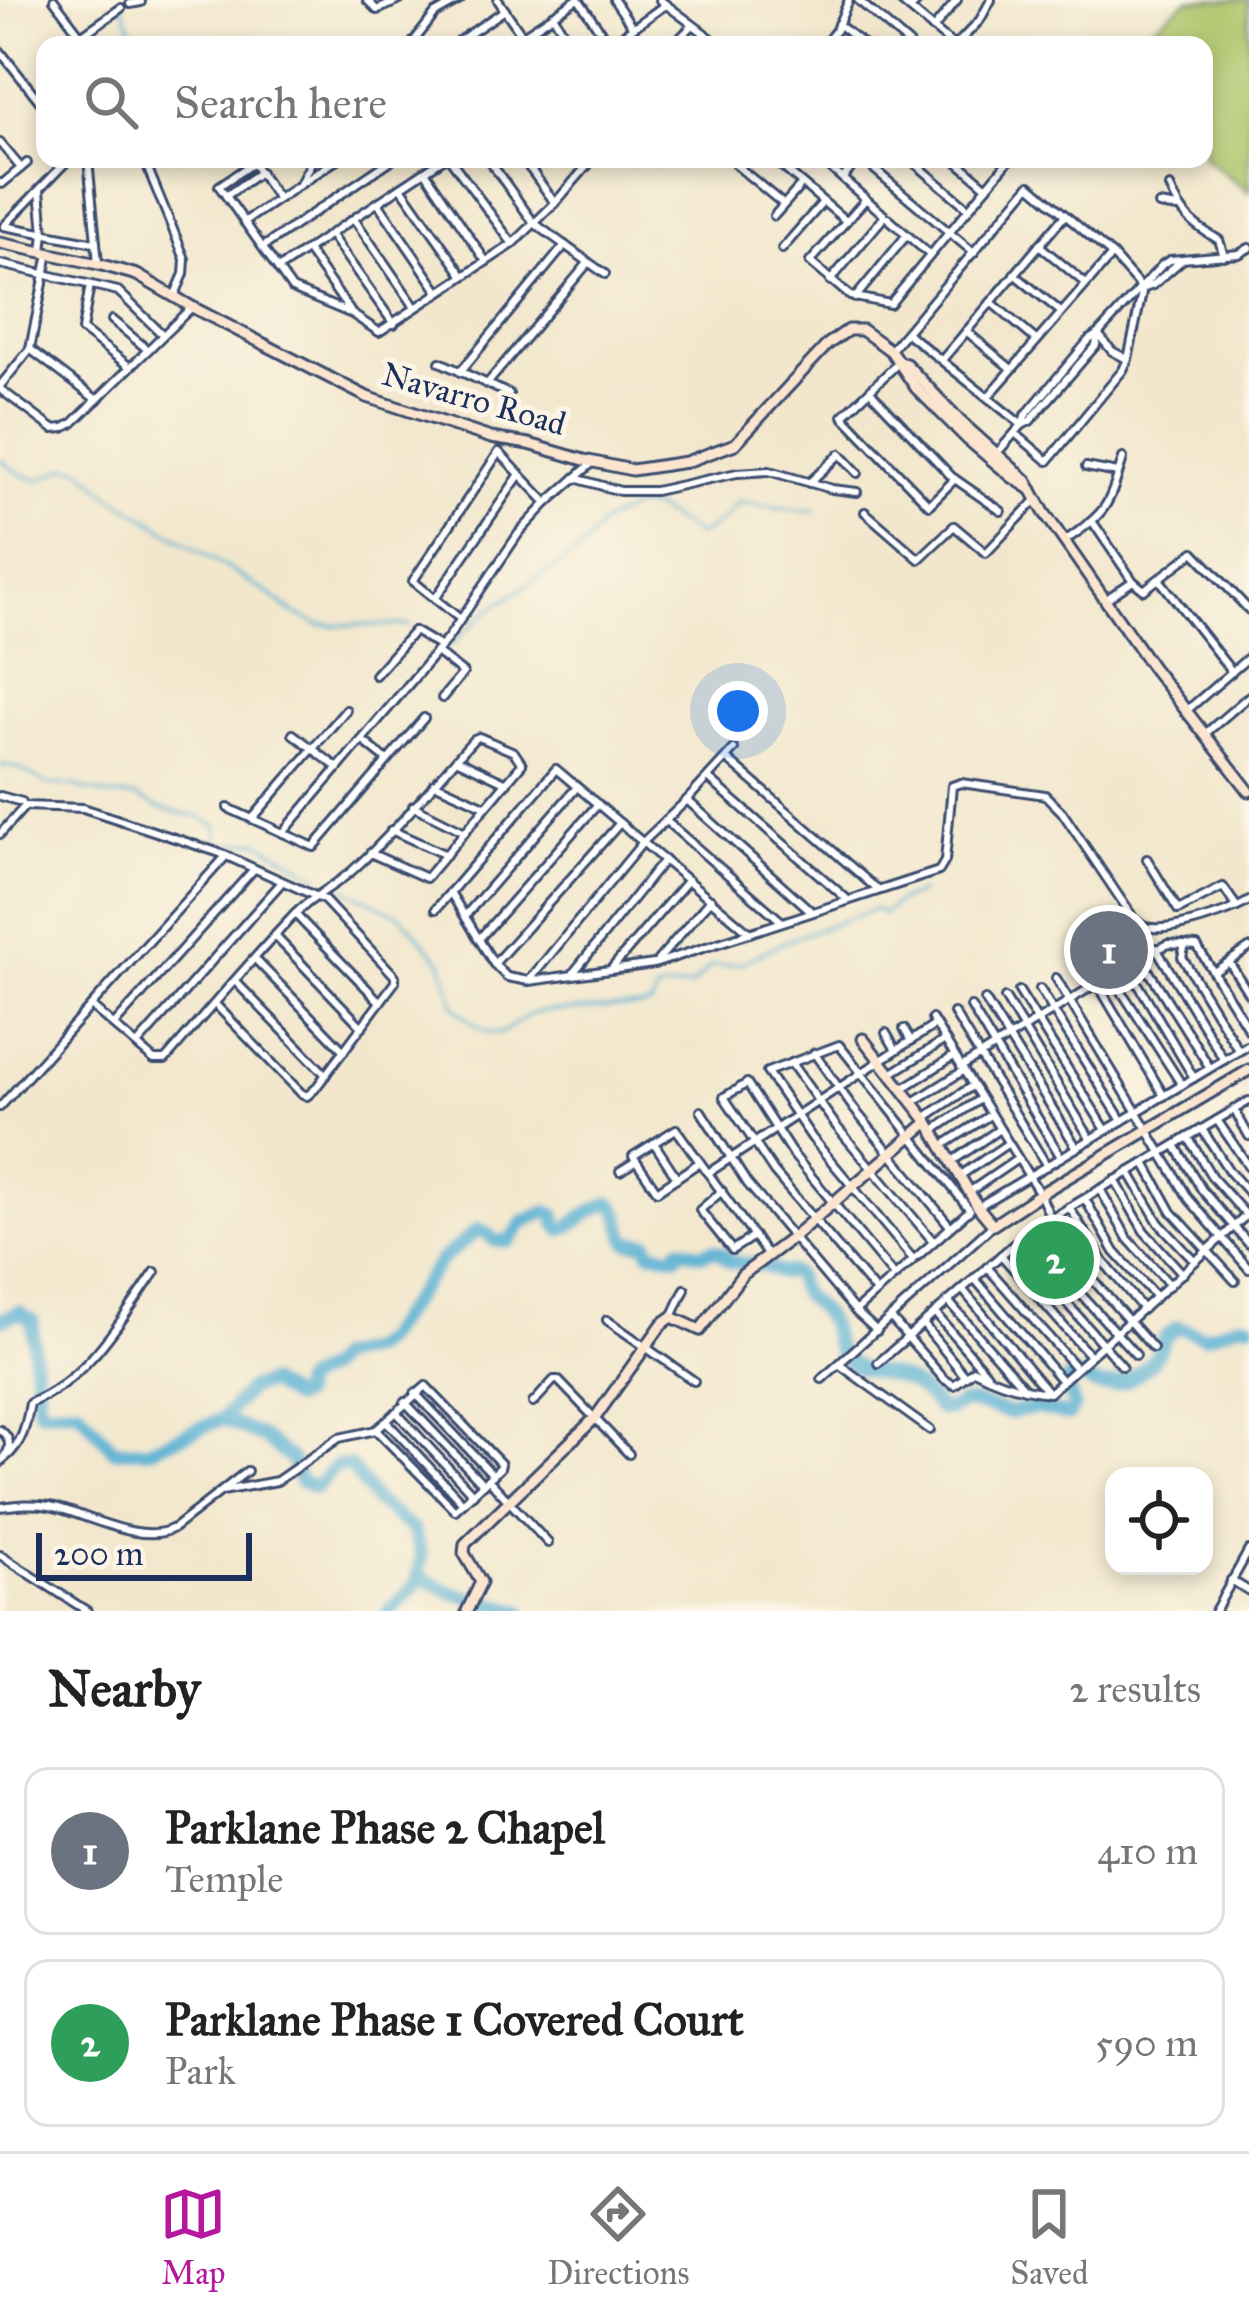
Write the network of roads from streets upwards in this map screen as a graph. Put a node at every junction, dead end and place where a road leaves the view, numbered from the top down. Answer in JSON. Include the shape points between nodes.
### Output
{"nodes":[{"id":1,"x":55,"y":0,"type":"edge"},
{"id":2,"x":367,"y":0,"type":"edge"},
{"id":3,"x":400,"y":0,"type":"edge"},
{"id":4,"x":460,"y":0,"type":"edge"},
{"id":5,"x":498,"y":0,"type":"edge"},
{"id":6,"x":577,"y":0,"type":"edge"},
{"id":7,"x":614,"y":0,"type":"edge"},
{"id":8,"x":853,"y":0,"type":"edge"},
{"id":9,"x":899,"y":0,"type":"edge"},
{"id":10,"x":919,"y":0,"type":"edge"},
{"id":11,"x":958,"y":0,"type":"edge"},
{"id":12,"x":991,"y":0,"type":"edge"},
{"id":13,"x":142,"y":1,"type":"edge"},
{"id":14,"x":663,"y":2,"type":"edge"},
{"id":15,"x":505,"y":10,"type":"junction"},
{"id":16,"x":910,"y":10,"type":"junction"},
{"id":17,"x":553,"y":15,"type":"junction"},
{"id":18,"x":838,"y":24,"type":"junction"},
{"id":19,"x":693,"y":25,"type":"junction"},
{"id":20,"x":633,"y":28,"type":"junction"},
{"id":21,"x":933,"y":28,"type":"junction"},
{"id":22,"x":523,"y":35,"type":"joint"},
{"id":23,"x":81,"y":36,"type":"joint"},
{"id":24,"x":416,"y":36,"type":"edge"},
{"id":25,"x":466,"y":36,"type":"edge"},
{"id":26,"x":564,"y":36,"type":"edge"},
{"id":27,"x":608,"y":36,"type":"edge"},
{"id":28,"x":624,"y":36,"type":"edge"},
{"id":29,"x":682,"y":36,"type":"edge"},
{"id":30,"x":706,"y":36,"type":"edge"},
{"id":31,"x":830,"y":36,"type":"edge"},
{"id":32,"x":853,"y":36,"type":"edge"},
{"id":33,"x":899,"y":36,"type":"edge"},
{"id":34,"x":943,"y":36,"type":"edge"},
{"id":35,"x":963,"y":36,"type":"edge"},
{"id":36,"x":0,"y":51,"type":"edge"},
{"id":37,"x":36,"y":97,"type":"edge"},
{"id":38,"x":0,"y":143,"type":"edge"},
{"id":39,"x":61,"y":168,"type":"edge"},
{"id":40,"x":89,"y":168,"type":"edge"},
{"id":41,"x":148,"y":168,"type":"edge"},
{"id":42,"x":308,"y":168,"type":"edge"},
{"id":43,"x":324,"y":168,"type":"edge"},
{"id":44,"x":380,"y":168,"type":"edge"},
{"id":45,"x":430,"y":168,"type":"edge"},
{"id":46,"x":454,"y":168,"type":"edge"},
{"id":47,"x":495,"y":168,"type":"edge"},
{"id":48,"x":585,"y":168,"type":"edge"},
{"id":49,"x":740,"y":168,"type":"edge"},
{"id":50,"x":783,"y":168,"type":"edge"},
{"id":51,"x":831,"y":168,"type":"edge"},
{"id":52,"x":852,"y":168,"type":"edge"},
{"id":53,"x":872,"y":168,"type":"edge"},
{"id":54,"x":921,"y":168,"type":"edge"},
{"id":55,"x":964,"y":168,"type":"edge"},
{"id":56,"x":1001,"y":168,"type":"edge"},
{"id":57,"x":530,"y":169,"type":"edge"},
{"id":58,"x":425,"y":171,"type":"junction"},
{"id":59,"x":843,"y":178,"type":"junction"},
{"id":60,"x":0,"y":183,"type":"edge"},
{"id":61,"x":802,"y":184,"type":"junction"},
{"id":62,"x":299,"y":185,"type":"junction"},
{"id":63,"x":401,"y":187,"type":"junction"},
{"id":64,"x":987,"y":187,"type":"junction"},
{"id":65,"x":1170,"y":187,"type":"dead end"},
{"id":66,"x":40,"y":190,"type":"junction"},
{"id":67,"x":278,"y":200,"type":"junction"},
{"id":68,"x":865,"y":200,"type":"junction"},
{"id":69,"x":378,"y":202,"type":"junction"},
{"id":70,"x":824,"y":202,"type":"junction"},
{"id":71,"x":556,"y":203,"type":"junction"},
{"id":72,"x":784,"y":204,"type":"junction"},
{"id":73,"x":1159,"y":205,"type":"dead end"},
{"id":74,"x":1178,"y":208,"type":"junction"},
{"id":75,"x":969,"y":209,"type":"junction"},
{"id":76,"x":1065,"y":215,"type":"junction"},
{"id":77,"x":774,"y":216,"type":"dead end"},
{"id":78,"x":884,"y":218,"type":"junction"},
{"id":79,"x":354,"y":219,"type":"junction"},
{"id":80,"x":846,"y":221,"type":"junction"},
{"id":81,"x":244,"y":222,"type":"junction"},
{"id":82,"x":535,"y":223,"type":"junction"},
{"id":83,"x":2,"y":225,"type":"edge"},
{"id":84,"x":950,"y":232,"type":"junction"},
{"id":85,"x":44,"y":233,"type":"junction"},
{"id":86,"x":330,"y":235,"type":"junction"},
{"id":87,"x":906,"y":236,"type":"junction"},
{"id":88,"x":0,"y":241,"type":"edge"},
{"id":89,"x":96,"y":243,"type":"junction"},
{"id":90,"x":513,"y":244,"type":"junction"},
{"id":91,"x":565,"y":245,"type":"junction"},
{"id":92,"x":1039,"y":245,"type":"junction"},
{"id":93,"x":263,"y":247,"type":"junction"},
{"id":94,"x":1249,"y":248,"type":"edge"},
{"id":95,"x":782,"y":249,"type":"dead end"},
{"id":96,"x":307,"y":250,"type":"junction"},
{"id":97,"x":45,"y":253,"type":"junction"},
{"id":98,"x":974,"y":253,"type":"junction"},
{"id":99,"x":1112,"y":255,"type":"junction"},
{"id":100,"x":930,"y":256,"type":"junction"},
{"id":101,"x":1224,"y":256,"type":"junction"},
{"id":102,"x":485,"y":260,"type":"junction"},
{"id":103,"x":589,"y":262,"type":"junction"},
{"id":104,"x":98,"y":263,"type":"junction"},
{"id":105,"x":0,"y":264,"type":"edge"},
{"id":106,"x":278,"y":269,"type":"junction"},
{"id":107,"x":45,"y":274,"type":"junction"},
{"id":108,"x":605,"y":274,"type":"dead end"},
{"id":109,"x":1014,"y":274,"type":"junction"},
{"id":110,"x":463,"y":275,"type":"junction"},
{"id":111,"x":830,"y":281,"type":"junction"},
{"id":112,"x":1086,"y":284,"type":"junction"},
{"id":113,"x":90,"y":285,"type":"junction"},
{"id":114,"x":1142,"y":289,"type":"junction"},
{"id":115,"x":439,"y":292,"type":"junction"},
{"id":116,"x":174,"y":297,"type":"junction"},
{"id":117,"x":855,"y":299,"type":"junction"},
{"id":118,"x":991,"y":302,"type":"junction"},
{"id":119,"x":192,"y":307,"type":"junction"},
{"id":120,"x":415,"y":307,"type":"junction"},
{"id":121,"x":1060,"y":312,"type":"junction"},
{"id":122,"x":352,"y":314,"type":"junction"},
{"id":123,"x":112,"y":320,"type":"dead end"},
{"id":124,"x":394,"y":324,"type":"junction"},
{"id":125,"x":966,"y":332,"type":"junction"},
{"id":126,"x":908,"y":333,"type":"junction"},
{"id":127,"x":1098,"y":334,"type":"junction"},
{"id":128,"x":163,"y":335,"type":"junction"},
{"id":129,"x":1036,"y":340,"type":"junction"},
{"id":130,"x":30,"y":349,"type":"junction"},
{"id":131,"x":148,"y":350,"type":"junction"},
{"id":132,"x":891,"y":351,"type":"junction"},
{"id":133,"x":1128,"y":359,"type":"junction"},
{"id":134,"x":942,"y":360,"type":"junction"},
{"id":135,"x":440,"y":362,"type":"dead end"},
{"id":136,"x":899,"y":362,"type":"junction"},
{"id":137,"x":130,"y":367,"type":"junction"},
{"id":138,"x":1011,"y":368,"type":"junction"},
{"id":139,"x":460,"y":372,"type":"junction"},
{"id":140,"x":487,"y":384,"type":"junction"},
{"id":141,"x":0,"y":388,"type":"edge"},
{"id":142,"x":870,"y":391,"type":"junction"},
{"id":143,"x":508,"y":394,"type":"dead end"},
{"id":144,"x":988,"y":397,"type":"junction"},
{"id":145,"x":97,"y":400,"type":"junction"},
{"id":146,"x":1022,"y":425,"type":"junction"},
{"id":147,"x":1015,"y":433,"type":"junction"},
{"id":148,"x":993,"y":457,"type":"junction"},
{"id":149,"x":1123,"y":458,"type":"dead end"},
{"id":150,"x":593,"y":462,"type":"junction"},
{"id":151,"x":1086,"y":467,"type":"dead end"},
{"id":152,"x":859,"y":473,"type":"dead end"},
{"id":153,"x":1119,"y":473,"type":"junction"},
{"id":154,"x":520,"y":474,"type":"junction"},
{"id":155,"x":575,"y":478,"type":"junction"},
{"id":156,"x":955,"y":479,"type":"junction"},
{"id":157,"x":809,"y":483,"type":"junction"},
{"id":158,"x":857,"y":493,"type":"dead end"},
{"id":159,"x":1035,"y":494,"type":"junction"},
{"id":160,"x":547,"y":503,"type":"junction"},
{"id":161,"x":865,"y":512,"type":"dead end"},
{"id":162,"x":1000,"y":512,"type":"dead end"},
{"id":163,"x":1092,"y":521,"type":"junction"},
{"id":164,"x":1064,"y":542,"type":"junction"},
{"id":165,"x":1159,"y":579,"type":"junction"},
{"id":166,"x":1133,"y":581,"type":"junction"},
{"id":167,"x":435,"y":599,"type":"junction"},
{"id":168,"x":1105,"y":600,"type":"junction"},
{"id":169,"x":1249,"y":610,"type":"edge"},
{"id":170,"x":460,"y":619,"type":"junction"},
{"id":171,"x":438,"y":649,"type":"junction"},
{"id":172,"x":1249,"y":657,"type":"edge"},
{"id":173,"x":1232,"y":672,"type":"junction"},
{"id":174,"x":375,"y":675,"type":"dead end"},
{"id":175,"x":1249,"y":696,"type":"edge"},
{"id":176,"x":442,"y":698,"type":"dead end"},
{"id":177,"x":346,"y":710,"type":"dead end"},
{"id":178,"x":1185,"y":712,"type":"junction"},
{"id":179,"x":424,"y":718,"type":"dead end"},
{"id":180,"x":292,"y":734,"type":"dead end"},
{"id":181,"x":1203,"y":736,"type":"junction"},
{"id":182,"x":362,"y":740,"type":"junction"},
{"id":183,"x":312,"y":749,"type":"junction"},
{"id":184,"x":734,"y":749,"type":"dead end"},
{"id":185,"x":726,"y":758,"type":"junction"},
{"id":186,"x":456,"y":759,"type":"junction"},
{"id":187,"x":388,"y":761,"type":"junction"},
{"id":188,"x":338,"y":768,"type":"junction"},
{"id":189,"x":708,"y":778,"type":"junction"},
{"id":190,"x":434,"y":783,"type":"junction"},
{"id":191,"x":507,"y":783,"type":"junction"},
{"id":192,"x":578,"y":787,"type":"junction"},
{"id":193,"x":1249,"y":791,"type":"edge"},
{"id":194,"x":0,"y":796,"type":"edge"},
{"id":195,"x":687,"y":800,"type":"junction"},
{"id":196,"x":22,"y":802,"type":"dead end"},
{"id":197,"x":598,"y":803,"type":"junction"},
{"id":198,"x":412,"y":806,"type":"junction"},
{"id":199,"x":487,"y":807,"type":"junction"},
{"id":200,"x":228,"y":808,"type":"dead end"},
{"id":201,"x":252,"y":819,"type":"junction"},
{"id":202,"x":666,"y":820,"type":"junction"},
{"id":203,"x":620,"y":823,"type":"junction"},
{"id":204,"x":391,"y":830,"type":"junction"},
{"id":205,"x":465,"y":832,"type":"junction"},
{"id":206,"x":0,"y":833,"type":"edge"},
{"id":207,"x":284,"y":833,"type":"junction"},
{"id":208,"x":644,"y":842,"type":"junction"},
{"id":209,"x":370,"y":853,"type":"junction"},
{"id":210,"x":446,"y":855,"type":"junction"},
{"id":211,"x":226,"y":856,"type":"junction"},
{"id":212,"x":664,"y":860,"type":"junction"},
{"id":213,"x":1147,"y":860,"type":"dead end"},
{"id":214,"x":254,"y":869,"type":"junction"},
{"id":215,"x":688,"y":880,"type":"junction"},
{"id":216,"x":283,"y":882,"type":"junction"},
{"id":217,"x":878,"y":890,"type":"junction"},
{"id":218,"x":450,"y":892,"type":"junction"},
{"id":219,"x":317,"y":897,"type":"junction"},
{"id":220,"x":711,"y":899,"type":"junction"},
{"id":221,"x":848,"y":900,"type":"junction"},
{"id":222,"x":1249,"y":901,"type":"edge"},
{"id":223,"x":1238,"y":908,"type":"junction"},
{"id":224,"x":436,"y":909,"type":"dead end"},
{"id":225,"x":811,"y":911,"type":"junction"},
{"id":226,"x":295,"y":914,"type":"junction"},
{"id":227,"x":465,"y":916,"type":"junction"},
{"id":228,"x":781,"y":921,"type":"junction"},
{"id":229,"x":750,"y":933,"type":"junction"},
{"id":230,"x":275,"y":936,"type":"junction"},
{"id":231,"x":479,"y":939,"type":"junction"},
{"id":232,"x":1185,"y":945,"type":"junction"},
{"id":233,"x":1156,"y":948,"type":"junction"},
{"id":234,"x":1247,"y":953,"type":"edge"},
{"id":235,"x":1140,"y":957,"type":"junction"},
{"id":236,"x":255,"y":958,"type":"junction"},
{"id":237,"x":1229,"y":962,"type":"junction"},
{"id":238,"x":494,"y":964,"type":"junction"},
{"id":239,"x":654,"y":964,"type":"junction"},
{"id":240,"x":1127,"y":965,"type":"junction"},
{"id":241,"x":611,"y":970,"type":"junction"},
{"id":242,"x":1214,"y":973,"type":"junction"},
{"id":243,"x":572,"y":975,"type":"junction"},
{"id":244,"x":1111,"y":975,"type":"junction"},
{"id":245,"x":1057,"y":978,"type":"dead end"},
{"id":246,"x":236,"y":981,"type":"junction"},
{"id":247,"x":529,"y":981,"type":"junction"},
{"id":248,"x":1097,"y":983,"type":"junction"},
{"id":249,"x":1040,"y":989,"type":"dead end"},
{"id":250,"x":1019,"y":991,"type":"dead end"},
{"id":251,"x":1249,"y":994,"type":"edge"},
{"id":252,"x":1005,"y":998,"type":"dead end"},
{"id":253,"x":1070,"y":999,"type":"junction"},
{"id":254,"x":985,"y":1000,"type":"dead end"},
{"id":255,"x":380,"y":1002,"type":"junction"},
{"id":256,"x":214,"y":1004,"type":"junction"},
{"id":257,"x":91,"y":1006,"type":"junction"},
{"id":258,"x":971,"y":1007,"type":"dead end"},
{"id":259,"x":1053,"y":1011,"type":"junction"},
{"id":260,"x":954,"y":1013,"type":"dead end"},
{"id":261,"x":1038,"y":1019,"type":"junction"},
{"id":262,"x":114,"y":1025,"type":"junction"},
{"id":263,"x":362,"y":1027,"type":"junction"},
{"id":264,"x":904,"y":1029,"type":"dead end"},
{"id":265,"x":1023,"y":1029,"type":"junction"},
{"id":266,"x":1249,"y":1030,"type":"edge"},
{"id":267,"x":886,"y":1034,"type":"dead end"},
{"id":268,"x":1009,"y":1037,"type":"junction"},
{"id":269,"x":863,"y":1039,"type":"dead end"},
{"id":270,"x":945,"y":1040,"type":"junction"},
{"id":271,"x":911,"y":1041,"type":"junction"},
{"id":272,"x":994,"y":1045,"type":"junction"},
{"id":273,"x":1249,"y":1045,"type":"edge"},
{"id":274,"x":137,"y":1046,"type":"junction"},
{"id":275,"x":896,"y":1050,"type":"junction"},
{"id":276,"x":344,"y":1051,"type":"junction"},
{"id":277,"x":1239,"y":1051,"type":"junction"},
{"id":278,"x":814,"y":1053,"type":"junction"},
{"id":279,"x":980,"y":1055,"type":"junction"},
{"id":280,"x":954,"y":1056,"type":"junction"},
{"id":281,"x":879,"y":1060,"type":"junction"},
{"id":282,"x":1224,"y":1060,"type":"junction"},
{"id":283,"x":790,"y":1063,"type":"junction"},
{"id":284,"x":1210,"y":1068,"type":"junction"},
{"id":285,"x":962,"y":1069,"type":"junction"},
{"id":286,"x":1249,"y":1070,"type":"edge"},
{"id":287,"x":860,"y":1073,"type":"junction"},
{"id":288,"x":890,"y":1074,"type":"junction"},
{"id":289,"x":326,"y":1075,"type":"junction"},
{"id":290,"x":1194,"y":1078,"type":"junction"},
{"id":291,"x":1182,"y":1085,"type":"junction"},
{"id":292,"x":973,"y":1086,"type":"junction"},
{"id":293,"x":839,"y":1087,"type":"junction"},
{"id":294,"x":902,"y":1089,"type":"junction"},
{"id":295,"x":0,"y":1092,"type":"edge"},
{"id":296,"x":1164,"y":1096,"type":"junction"},
{"id":297,"x":8,"y":1099,"type":"junction"},
{"id":298,"x":818,"y":1100,"type":"junction"},
{"id":299,"x":980,"y":1100,"type":"junction"},
{"id":300,"x":912,"y":1102,"type":"junction"},
{"id":301,"x":1249,"y":1102,"type":"edge"},
{"id":302,"x":0,"y":1108,"type":"edge"},
{"id":303,"x":1234,"y":1109,"type":"junction"},
{"id":304,"x":701,"y":1111,"type":"dead end"},
{"id":305,"x":1137,"y":1112,"type":"junction"},
{"id":306,"x":797,"y":1114,"type":"junction"},
{"id":307,"x":990,"y":1115,"type":"junction"},
{"id":308,"x":1217,"y":1120,"type":"junction"},
{"id":309,"x":1122,"y":1121,"type":"junction"},
{"id":310,"x":929,"y":1124,"type":"junction"},
{"id":311,"x":775,"y":1129,"type":"junction"},
{"id":312,"x":1202,"y":1129,"type":"junction"},
{"id":313,"x":998,"y":1130,"type":"junction"},
{"id":314,"x":1149,"y":1130,"type":"junction"},
{"id":315,"x":1106,"y":1131,"type":"junction"},
{"id":316,"x":911,"y":1136,"type":"junction"},
{"id":317,"x":1249,"y":1136,"type":"edge"},
{"id":318,"x":1188,"y":1137,"type":"junction"},
{"id":319,"x":1090,"y":1140,"type":"junction"},
{"id":320,"x":754,"y":1142,"type":"junction"},
{"id":321,"x":654,"y":1143,"type":"junction"},
{"id":322,"x":1007,"y":1144,"type":"junction"},
{"id":323,"x":1174,"y":1145,"type":"junction"},
{"id":324,"x":942,"y":1146,"type":"junction"},
{"id":325,"x":1077,"y":1148,"type":"junction"},
{"id":326,"x":891,"y":1154,"type":"junction"},
{"id":327,"x":1160,"y":1154,"type":"junction"},
{"id":328,"x":1061,"y":1157,"type":"junction"},
{"id":329,"x":731,"y":1158,"type":"junction"},
{"id":330,"x":1017,"y":1160,"type":"junction"},
{"id":331,"x":636,"y":1161,"type":"junction"},
{"id":332,"x":700,"y":1162,"type":"junction"},
{"id":333,"x":952,"y":1162,"type":"junction"},
{"id":334,"x":1145,"y":1162,"type":"junction"},
{"id":335,"x":1047,"y":1166,"type":"junction"},
{"id":336,"x":1249,"y":1167,"type":"edge"},
{"id":337,"x":873,"y":1169,"type":"junction"},
{"id":338,"x":620,"y":1172,"type":"dead end"},
{"id":339,"x":1129,"y":1172,"type":"junction"},
{"id":340,"x":708,"y":1173,"type":"junction"},
{"id":341,"x":1028,"y":1175,"type":"junction"},
{"id":342,"x":960,"y":1176,"type":"junction"},
{"id":343,"x":677,"y":1178,"type":"junction"},
{"id":344,"x":1115,"y":1180,"type":"junction"},
{"id":345,"x":853,"y":1186,"type":"junction"},
{"id":346,"x":1100,"y":1189,"type":"junction"},
{"id":347,"x":722,"y":1191,"type":"junction"},
{"id":348,"x":969,"y":1192,"type":"junction"},
{"id":349,"x":1249,"y":1193,"type":"edge"},
{"id":350,"x":1040,"y":1194,"type":"junction"},
{"id":351,"x":1085,"y":1198,"type":"junction"},
{"id":352,"x":834,"y":1202,"type":"junction"},
{"id":353,"x":978,"y":1207,"type":"junction"},
{"id":354,"x":1069,"y":1207,"type":"junction"},
{"id":355,"x":1248,"y":1216,"type":"edge"},
{"id":356,"x":1050,"y":1219,"type":"junction"},
{"id":357,"x":813,"y":1220,"type":"junction"},
{"id":358,"x":993,"y":1225,"type":"junction"},
{"id":359,"x":950,"y":1226,"type":"junction"},
{"id":360,"x":1234,"y":1228,"type":"junction"},
{"id":361,"x":754,"y":1236,"type":"junction"},
{"id":362,"x":794,"y":1237,"type":"junction"},
{"id":363,"x":1221,"y":1238,"type":"junction"},
{"id":364,"x":933,"y":1241,"type":"junction"},
{"id":365,"x":1015,"y":1243,"type":"junction"},
{"id":366,"x":1249,"y":1244,"type":"edge"},
{"id":367,"x":1208,"y":1250,"type":"junction"},
{"id":368,"x":1001,"y":1256,"type":"junction"},
{"id":369,"x":764,"y":1259,"type":"junction"},
{"id":370,"x":913,"y":1259,"type":"junction"},
{"id":371,"x":1196,"y":1261,"type":"junction"},
{"id":372,"x":987,"y":1267,"type":"junction"},
{"id":373,"x":1082,"y":1267,"type":"junction"},
{"id":374,"x":1249,"y":1269,"type":"edge"},
{"id":375,"x":155,"y":1272,"type":"dead end"},
{"id":376,"x":1183,"y":1274,"type":"junction"},
{"id":377,"x":894,"y":1276,"type":"junction"},
{"id":378,"x":974,"y":1279,"type":"junction"},
{"id":379,"x":1068,"y":1280,"type":"junction"},
{"id":380,"x":1234,"y":1281,"type":"dead end"},
{"id":381,"x":1170,"y":1285,"type":"junction"},
{"id":382,"x":685,"y":1289,"type":"dead end"},
{"id":383,"x":962,"y":1289,"type":"junction"},
{"id":384,"x":1056,"y":1291,"type":"junction"},
{"id":385,"x":875,"y":1292,"type":"junction"},
{"id":386,"x":1156,"y":1298,"type":"junction"},
{"id":387,"x":949,"y":1301,"type":"junction"},
{"id":388,"x":1143,"y":1309,"type":"junction"},
{"id":389,"x":855,"y":1311,"type":"junction"},
{"id":390,"x":935,"y":1313,"type":"junction"},
{"id":391,"x":672,"y":1317,"type":"junction"},
{"id":392,"x":891,"y":1318,"type":"junction"},
{"id":393,"x":607,"y":1320,"type":"dead end"},
{"id":394,"x":1129,"y":1320,"type":"junction"},
{"id":395,"x":922,"y":1324,"type":"junction"},
{"id":396,"x":877,"y":1331,"type":"junction"},
{"id":397,"x":1115,"y":1334,"type":"junction"},
{"id":398,"x":908,"y":1337,"type":"junction"},
{"id":399,"x":1103,"y":1345,"type":"junction"},
{"id":400,"x":645,"y":1347,"type":"junction"},
{"id":401,"x":1154,"y":1348,"type":"dead end"},
{"id":402,"x":1136,"y":1355,"type":"dead end"},
{"id":403,"x":1090,"y":1356,"type":"junction"},
{"id":404,"x":878,"y":1363,"type":"dead end"},
{"id":405,"x":840,"y":1365,"type":"junction"},
{"id":406,"x":1122,"y":1366,"type":"dead end"},
{"id":407,"x":1077,"y":1368,"type":"junction"},
{"id":408,"x":965,"y":1376,"type":"junction"},
{"id":409,"x":822,"y":1379,"type":"dead end"},
{"id":410,"x":990,"y":1379,"type":"junction"},
{"id":411,"x":694,"y":1381,"type":"dead end"},
{"id":412,"x":1012,"y":1381,"type":"junction"},
{"id":413,"x":1062,"y":1382,"type":"junction"},
{"id":414,"x":415,"y":1393,"type":"junction"},
{"id":415,"x":1049,"y":1394,"type":"junction"},
{"id":416,"x":405,"y":1402,"type":"junction"},
{"id":417,"x":533,"y":1403,"type":"dead end"},
{"id":418,"x":396,"y":1412,"type":"junction"},
{"id":419,"x":596,"y":1418,"type":"junction"},
{"id":420,"x":386,"y":1421,"type":"junction"},
{"id":421,"x":0,"y":1430,"type":"edge"},
{"id":422,"x":376,"y":1430,"type":"junction"},
{"id":423,"x":930,"y":1430,"type":"dead end"},
{"id":424,"x":629,"y":1454,"type":"dead end"},
{"id":425,"x":2,"y":1461,"type":"edge"},
{"id":426,"x":247,"y":1471,"type":"dead end"},
{"id":427,"x":488,"y":1480,"type":"junction"},
{"id":428,"x":221,"y":1491,"type":"junction"},
{"id":429,"x":473,"y":1494,"type":"junction"},
{"id":430,"x":509,"y":1500,"type":"junction"},
{"id":431,"x":464,"y":1503,"type":"junction"},
{"id":432,"x":0,"y":1507,"type":"edge"},
{"id":433,"x":548,"y":1543,"type":"dead end"},
{"id":434,"x":1249,"y":1550,"type":"edge"},
{"id":435,"x":0,"y":1555,"type":"edge"},
{"id":436,"x":1231,"y":1580,"type":"junction"},
{"id":437,"x":1249,"y":1591,"type":"edge"},
{"id":438,"x":87,"y":1611,"type":"edge"},
{"id":439,"x":467,"y":1611,"type":"edge"},
{"id":440,"x":1215,"y":1611,"type":"edge"}],
"edges":[{"from":1,"to":23,"type":"street"},
{"from":2,"to":3,"type":"street","via":[[377,10]]},
{"from":4,"to":24,"type":"street"},
{"from":5,"to":15,"type":"street"},
{"from":6,"to":17,"type":"street"},
{"from":6,"to":27,"type":"street"},
{"from":7,"to":20,"type":"street"},
{"from":8,"to":18,"type":"street"},
{"from":8,"to":33,"type":"street"},
{"from":9,"to":16,"type":"street"},
{"from":10,"to":16,"type":"street"},
{"from":11,"to":21,"type":"street"},
{"from":12,"to":35,"type":"street"},
{"from":13,"to":23,"type":"street"},
{"from":14,"to":19,"type":"street"},
{"from":14,"to":20,"type":"street"},
{"from":15,"to":22,"type":"street"},
{"from":15,"to":25,"type":"street"},
{"from":16,"to":21,"type":"street"},
{"from":17,"to":22,"type":"street"},
{"from":17,"to":26,"type":"street"},
{"from":18,"to":31,"type":"street"},
{"from":18,"to":32,"type":"street"},
{"from":19,"to":29,"type":"street"},
{"from":19,"to":30,"type":"street"},
{"from":20,"to":28,"type":"street"},
{"from":21,"to":34,"type":"street"},
{"from":36,"to":37,"type":"street"},
{"from":38,"to":60,"type":"street","via":[[24,166]]},
{"from":39,"to":66,"type":"street"},
{"from":40,"to":89,"type":"street"},
{"from":41,"to":116,"type":"street","via":[[185,259]]},
{"from":42,"to":62,"type":"street"},
{"from":43,"to":62,"type":"street"},
{"from":44,"to":93,"type":"street"},
{"from":45,"to":58,"type":"street"},
{"from":46,"to":90,"type":"street"},
{"from":47,"to":82,"type":"street"},
{"from":48,"to":71,"type":"street"},
{"from":49,"to":72,"type":"street"},
{"from":50,"to":61,"type":"street"},
{"from":51,"to":59,"type":"street"},
{"from":52,"to":59,"type":"street"},
{"from":53,"to":84,"type":"street"},
{"from":54,"to":75,"type":"street"},
{"from":55,"to":64,"type":"street"},
{"from":56,"to":64,"type":"street"},
{"from":57,"to":71,"type":"street"},
{"from":58,"to":63,"type":"street"},
{"from":58,"to":102,"type":"street"},
{"from":59,"to":68,"type":"street"},
{"from":61,"to":70,"type":"street"},
{"from":61,"to":72,"type":"street"},
{"from":62,"to":67,"type":"street"},
{"from":63,"to":69,"type":"street"},
{"from":63,"to":110,"type":"street"},
{"from":64,"to":75,"type":"street"},
{"from":65,"to":74,"type":"street"},
{"from":66,"to":83,"type":"street"},
{"from":66,"to":85,"type":"street"},
{"from":67,"to":81,"type":"street"},
{"from":67,"to":81,"type":"street","via":[[260,172],[226,196]]},
{"from":68,"to":78,"type":"street"},
{"from":68,"to":80,"type":"street"},
{"from":69,"to":79,"type":"street"},
{"from":69,"to":115,"type":"street"},
{"from":70,"to":80,"type":"street"},
{"from":70,"to":95,"type":"street"},
{"from":71,"to":82,"type":"street"},
{"from":72,"to":77,"type":"street"},
{"from":73,"to":74,"type":"street"},
{"from":74,"to":101,"type":"street","via":[[1219,240]]},
{"from":75,"to":84,"type":"street"},
{"from":76,"to":92,"type":"street"},
{"from":76,"to":98,"type":"street","via":[[1030,185]]},
{"from":76,"to":99,"type":"street"},
{"from":78,"to":87,"type":"street"},
{"from":78,"to":111,"type":"street"},
{"from":79,"to":86,"type":"street"},
{"from":79,"to":120,"type":"street"},
{"from":80,"to":111,"type":"street","via":[[810,262]]},
{"from":81,"to":93,"type":"street"},
{"from":82,"to":90,"type":"street"},
{"from":82,"to":91,"type":"street"},
{"from":83,"to":85,"type":"street"},
{"from":83,"to":88,"type":"street"},
{"from":84,"to":98,"type":"street"},
{"from":84,"to":100,"type":"street"},
{"from":85,"to":89,"type":"street"},
{"from":85,"to":97,"type":"street"},
{"from":86,"to":96,"type":"street"},
{"from":86,"to":124,"type":"street"},
{"from":87,"to":100,"type":"street"},
{"from":87,"to":117,"type":"street"},
{"from":88,"to":97,"type":"street","name":"Navarro Road"},
{"from":89,"to":104,"type":"street"},
{"from":90,"to":102,"type":"street"},
{"from":91,"to":103,"type":"street"},
{"from":91,"to":139,"type":"street"},
{"from":92,"to":109,"type":"street"},
{"from":92,"to":112,"type":"street"},
{"from":93,"to":106,"type":"street"},
{"from":94,"to":101,"type":"street"},
{"from":96,"to":106,"type":"street"},
{"from":96,"to":122,"type":"street"},
{"from":97,"to":104,"type":"street","name":"Navarro Road"},
{"from":97,"to":107,"type":"street"},
{"from":98,"to":126,"type":"street"},
{"from":99,"to":112,"type":"street"},
{"from":99,"to":114,"type":"street"},
{"from":100,"to":117,"type":"street","via":[[890,304]]},
{"from":101,"to":114,"type":"street","via":[[1170,260]]},
{"from":102,"to":110,"type":"street"},
{"from":103,"to":108,"type":"street"},
{"from":103,"to":140,"type":"street"},
{"from":104,"to":116,"type":"street","name":"Navarro Road"},
{"from":105,"to":107,"type":"street"},
{"from":106,"to":122,"type":"street","via":[[292,289]]},
{"from":107,"to":113,"type":"street"},
{"from":107,"to":130,"type":"street"},
{"from":109,"to":118,"type":"street"},
{"from":109,"to":121,"type":"street"},
{"from":110,"to":115,"type":"street"},
{"from":111,"to":117,"type":"street"},
{"from":112,"to":121,"type":"street"},
{"from":113,"to":128,"type":"street","via":[[118,291]]},
{"from":113,"to":137,"type":"street","via":[[82,330]]},
{"from":114,"to":127,"type":"street"},
{"from":114,"to":133,"type":"street"},
{"from":115,"to":120,"type":"street"},
{"from":116,"to":119,"type":"street","name":"Navarro Road"},
{"from":118,"to":125,"type":"street"},
{"from":118,"to":129,"type":"street"},
{"from":119,"to":128,"type":"street"},
{"from":119,"to":150,"type":"street","name":"Navarro Road","via":[[368,397]]},
{"from":120,"to":124,"type":"street"},
{"from":121,"to":129,"type":"street"},
{"from":122,"to":124,"type":"street","via":[[379,332]]},
{"from":123,"to":131,"type":"street"},
{"from":125,"to":134,"type":"street"},
{"from":125,"to":138,"type":"street"},
{"from":126,"to":132,"type":"street"},
{"from":126,"to":134,"type":"street"},
{"from":127,"to":133,"type":"street"},
{"from":127,"to":146,"type":"street"},
{"from":128,"to":131,"type":"street"},
{"from":129,"to":138,"type":"street"},
{"from":130,"to":141,"type":"street"},
{"from":130,"to":145,"type":"street"},
{"from":131,"to":137,"type":"street"},
{"from":132,"to":136,"type":"street"},
{"from":132,"to":150,"type":"street","name":"Navarro Road","via":[[862,330],[848,330],[735,444],[652,468]]},
{"from":133,"to":147,"type":"street","via":[[1048,461]]},
{"from":134,"to":144,"type":"street"},
{"from":135,"to":139,"type":"street"},
{"from":136,"to":142,"type":"street"},
{"from":136,"to":148,"type":"street"},
{"from":137,"to":145,"type":"street"},
{"from":138,"to":144,"type":"street"},
{"from":139,"to":140,"type":"street"},
{"from":140,"to":143,"type":"street"},
{"from":141,"to":145,"type":"street","via":[[53,429]]},
{"from":142,"to":156,"type":"street"},
{"from":142,"to":156,"type":"street","via":[[843,416],[929,505]]},
{"from":144,"to":146,"type":"street"},
{"from":146,"to":147,"type":"street"},
{"from":147,"to":148,"type":"street"},
{"from":148,"to":159,"type":"street"},
{"from":149,"to":153,"type":"street"},
{"from":150,"to":155,"type":"street"},
{"from":151,"to":153,"type":"street"},
{"from":152,"to":157,"type":"street","via":[[840,454]]},
{"from":153,"to":163,"type":"street","via":[[1109,505]]},
{"from":154,"to":160,"type":"street"},
{"from":154,"to":167,"type":"street"},
{"from":154,"to":167,"type":"street","via":[[499,452],[413,581]]},
{"from":155,"to":157,"type":"street","via":[[638,491],[753,471]]},
{"from":155,"to":160,"type":"street"},
{"from":156,"to":162,"type":"street"},
{"from":157,"to":158,"type":"street"},
{"from":159,"to":161,"type":"street","via":[[986,553],[954,526],[919,559]]},
{"from":159,"to":164,"type":"street"},
{"from":160,"to":170,"type":"street"},
{"from":163,"to":164,"type":"street"},
{"from":163,"to":166,"type":"street"},
{"from":164,"to":168,"type":"street"},
{"from":165,"to":166,"type":"street","via":[[1144,590]]},
{"from":165,"to":169,"type":"street","via":[[1194,552]]},
{"from":165,"to":173,"type":"street"},
{"from":166,"to":168,"type":"street"},
{"from":167,"to":170,"type":"street"},
{"from":168,"to":178,"type":"street"},
{"from":170,"to":171,"type":"street"},
{"from":171,"to":174,"type":"street","via":[[414,631]]},
{"from":171,"to":176,"type":"street","via":[[463,674]]},
{"from":171,"to":182,"type":"street"},
{"from":172,"to":173,"type":"street"},
{"from":173,"to":178,"type":"street"},
{"from":175,"to":181,"type":"street"},
{"from":177,"to":183,"type":"street"},
{"from":178,"to":181,"type":"street"},
{"from":179,"to":187,"type":"street"},
{"from":180,"to":183,"type":"street"},
{"from":181,"to":193,"type":"street"},
{"from":182,"to":187,"type":"street"},
{"from":182,"to":188,"type":"street"},
{"from":183,"to":188,"type":"street"},
{"from":183,"to":201,"type":"street"},
{"from":184,"to":185,"type":"street"},
{"from":185,"to":189,"type":"street"},
{"from":185,"to":217,"type":"street"},
{"from":186,"to":190,"type":"street"},
{"from":186,"to":191,"type":"street"},
{"from":186,"to":191,"type":"street","via":[[479,737],[514,752],[522,764]]},
{"from":187,"to":207,"type":"street","via":[[314,847]]},
{"from":188,"to":207,"type":"street"},
{"from":189,"to":195,"type":"street"},
{"from":189,"to":221,"type":"street"},
{"from":190,"to":198,"type":"street"},
{"from":190,"to":199,"type":"street"},
{"from":191,"to":199,"type":"street"},
{"from":192,"to":197,"type":"street"},
{"from":192,"to":218,"type":"street","via":[[556,769]]},
{"from":192,"to":227,"type":"street"},
{"from":194,"to":196,"type":"street"},
{"from":195,"to":202,"type":"street"},
{"from":195,"to":225,"type":"street"},
{"from":197,"to":203,"type":"street"},
{"from":197,"to":231,"type":"street"},
{"from":198,"to":204,"type":"street"},
{"from":198,"to":205,"type":"street"},
{"from":199,"to":205,"type":"street"},
{"from":200,"to":201,"type":"street"},
{"from":201,"to":207,"type":"street"},
{"from":202,"to":208,"type":"street"},
{"from":202,"to":228,"type":"street"},
{"from":203,"to":208,"type":"street"},
{"from":203,"to":238,"type":"street"},
{"from":204,"to":209,"type":"street"},
{"from":204,"to":210,"type":"street"},
{"from":205,"to":210,"type":"street"},
{"from":206,"to":211,"type":"street","via":[[25,806],[83,808]]},
{"from":208,"to":212,"type":"street"},
{"from":208,"to":247,"type":"street"},
{"from":209,"to":210,"type":"street","via":[[426,878]]},
{"from":209,"to":219,"type":"street"},
{"from":211,"to":214,"type":"street"},
{"from":211,"to":257,"type":"street"},
{"from":212,"to":215,"type":"street"},
{"from":212,"to":243,"type":"street"},
{"from":213,"to":223,"type":"street","via":[[1178,910],[1223,887]]},
{"from":214,"to":216,"type":"street"},
{"from":214,"to":262,"type":"street"},
{"from":215,"to":220,"type":"street"},
{"from":215,"to":241,"type":"street"},
{"from":216,"to":219,"type":"street"},
{"from":216,"to":274,"type":"street"},
{"from":217,"to":221,"type":"street"},
{"from":217,"to":223,"type":"street","via":[[939,871],[952,786],[961,782],[1045,795],[1143,926]]},
{"from":218,"to":224,"type":"street"},
{"from":218,"to":227,"type":"street"},
{"from":219,"to":226,"type":"street"},
{"from":219,"to":255,"type":"street","via":[[395,976]]},
{"from":220,"to":229,"type":"street"},
{"from":220,"to":239,"type":"street"},
{"from":221,"to":225,"type":"street"},
{"from":222,"to":223,"type":"street"},
{"from":225,"to":228,"type":"street"},
{"from":226,"to":230,"type":"street"},
{"from":226,"to":255,"type":"street"},
{"from":227,"to":231,"type":"street"},
{"from":228,"to":229,"type":"street"},
{"from":229,"to":239,"type":"street"},
{"from":230,"to":236,"type":"street"},
{"from":230,"to":263,"type":"street"},
{"from":231,"to":238,"type":"street"},
{"from":232,"to":233,"type":"street"},
{"from":232,"to":242,"type":"street","via":[[1197,946]]},
{"from":232,"to":277,"type":"street","via":[[1182,957]]},
{"from":233,"to":235,"type":"street"},
{"from":233,"to":282,"type":"street"},
{"from":234,"to":237,"type":"street"},
{"from":235,"to":240,"type":"street"},
{"from":235,"to":284,"type":"street"},
{"from":236,"to":246,"type":"street"},
{"from":236,"to":276,"type":"street"},
{"from":237,"to":242,"type":"street"},
{"from":237,"to":251,"type":"street"},
{"from":238,"to":247,"type":"street","via":[[507,977]]},
{"from":239,"to":241,"type":"street"},
{"from":240,"to":244,"type":"street"},
{"from":240,"to":290,"type":"street"},
{"from":241,"to":243,"type":"street"},
{"from":242,"to":266,"type":"street"},
{"from":243,"to":247,"type":"street"},
{"from":244,"to":248,"type":"street"},
{"from":244,"to":291,"type":"street"},
{"from":245,"to":253,"type":"street"},
{"from":246,"to":256,"type":"street"},
{"from":246,"to":289,"type":"street"},
{"from":248,"to":253,"type":"street"},
{"from":248,"to":296,"type":"street"},
{"from":249,"to":259,"type":"street"},
{"from":250,"to":261,"type":"street"},
{"from":252,"to":265,"type":"street"},
{"from":253,"to":259,"type":"street"},
{"from":253,"to":305,"type":"street"},
{"from":254,"to":268,"type":"street"},
{"from":255,"to":263,"type":"street"},
{"from":256,"to":274,"type":"street","via":[[165,1060]]},
{"from":256,"to":289,"type":"street","via":[[301,1094],[311,1094]]},
{"from":257,"to":262,"type":"street"},
{"from":257,"to":297,"type":"street"},
{"from":258,"to":272,"type":"street"},
{"from":259,"to":261,"type":"street"},
{"from":259,"to":309,"type":"street"},
{"from":260,"to":279,"type":"street"},
{"from":261,"to":265,"type":"street"},
{"from":261,"to":315,"type":"street"},
{"from":262,"to":274,"type":"street"},
{"from":263,"to":276,"type":"street"},
{"from":264,"to":271,"type":"street"},
{"from":265,"to":268,"type":"street"},
{"from":265,"to":319,"type":"street"},
{"from":267,"to":275,"type":"street"},
{"from":268,"to":272,"type":"street"},
{"from":268,"to":325,"type":"street"},
{"from":269,"to":281,"type":"street"},
{"from":270,"to":271,"type":"street","via":[[934,1022]]},
{"from":270,"to":280,"type":"street"},
{"from":270,"to":288,"type":"street"},
{"from":271,"to":275,"type":"street"},
{"from":272,"to":279,"type":"street"},
{"from":272,"to":328,"type":"street"},
{"from":273,"to":277,"type":"street"},
{"from":275,"to":281,"type":"street"},
{"from":276,"to":289,"type":"street"},
{"from":277,"to":282,"type":"street"},
{"from":278,"to":283,"type":"street"},
{"from":278,"to":287,"type":"street","via":[[839,1045]]},
{"from":278,"to":293,"type":"street"},
{"from":279,"to":285,"type":"street"},
{"from":279,"to":335,"type":"street"},
{"from":280,"to":285,"type":"street"},
{"from":280,"to":294,"type":"street"},
{"from":281,"to":287,"type":"street"},
{"from":281,"to":288,"type":"street"},
{"from":282,"to":284,"type":"street"},
{"from":283,"to":298,"type":"street"},
{"from":283,"to":306,"type":"street","via":[[767,1072]]},
{"from":284,"to":290,"type":"street"},
{"from":285,"to":292,"type":"street"},
{"from":285,"to":300,"type":"street"},
{"from":286,"to":314,"type":"street"},
{"from":287,"to":293,"type":"street"},
{"from":287,"to":316,"type":"street"},
{"from":288,"to":294,"type":"street"},
{"from":290,"to":291,"type":"street"},
{"from":291,"to":296,"type":"street"},
{"from":292,"to":299,"type":"street"},
{"from":292,"to":310,"type":"street"},
{"from":293,"to":298,"type":"street"},
{"from":293,"to":326,"type":"street"},
{"from":294,"to":300,"type":"street"},
{"from":295,"to":297,"type":"street"},
{"from":296,"to":305,"type":"street"},
{"from":297,"to":302,"type":"street"},
{"from":298,"to":306,"type":"street"},
{"from":298,"to":337,"type":"street"},
{"from":299,"to":307,"type":"street"},
{"from":299,"to":310,"type":"street"},
{"from":300,"to":310,"type":"street"},
{"from":301,"to":303,"type":"street"},
{"from":303,"to":308,"type":"street"},
{"from":303,"to":317,"type":"street"},
{"from":304,"to":329,"type":"street"},
{"from":305,"to":309,"type":"street"},
{"from":305,"to":314,"type":"street"},
{"from":306,"to":311,"type":"street"},
{"from":306,"to":345,"type":"street"},
{"from":307,"to":313,"type":"street"},
{"from":307,"to":324,"type":"street"},
{"from":308,"to":312,"type":"street"},
{"from":308,"to":336,"type":"street"},
{"from":309,"to":315,"type":"street"},
{"from":310,"to":316,"type":"street"},
{"from":310,"to":324,"type":"street"},
{"from":311,"to":320,"type":"street"},
{"from":311,"to":320,"type":"street","via":[[747,1083],[724,1097]]},
{"from":311,"to":352,"type":"street"},
{"from":312,"to":318,"type":"street"},
{"from":312,"to":349,"type":"street"},
{"from":313,"to":322,"type":"street"},
{"from":313,"to":333,"type":"street"},
{"from":314,"to":327,"type":"street"},
{"from":314,"to":350,"type":"street"},
{"from":315,"to":319,"type":"street"},
{"from":316,"to":326,"type":"street"},
{"from":316,"to":359,"type":"street","via":[[970,1210]]},
{"from":318,"to":323,"type":"street"},
{"from":318,"to":355,"type":"street"},
{"from":319,"to":325,"type":"street"},
{"from":320,"to":329,"type":"street"},
{"from":320,"to":357,"type":"street"},
{"from":321,"to":331,"type":"street"},
{"from":321,"to":332,"type":"street","via":[[676,1129]]},
{"from":321,"to":343,"type":"street"},
{"from":322,"to":330,"type":"street"},
{"from":322,"to":342,"type":"street"},
{"from":323,"to":327,"type":"street"},
{"from":323,"to":360,"type":"street"},
{"from":324,"to":333,"type":"street"},
{"from":325,"to":328,"type":"street"},
{"from":326,"to":337,"type":"street"},
{"from":326,"to":359,"type":"street"},
{"from":327,"to":334,"type":"street"},
{"from":327,"to":363,"type":"street"},
{"from":328,"to":335,"type":"street"},
{"from":329,"to":340,"type":"street"},
{"from":329,"to":362,"type":"street"},
{"from":330,"to":341,"type":"street"},
{"from":330,"to":348,"type":"street"},
{"from":331,"to":338,"type":"street"},
{"from":331,"to":343,"type":"street","via":[[657,1191]]},
{"from":332,"to":340,"type":"street"},
{"from":332,"to":343,"type":"street"},
{"from":333,"to":342,"type":"street"},
{"from":334,"to":339,"type":"street"},
{"from":334,"to":367,"type":"street","via":[[1172,1212]]},
{"from":335,"to":341,"type":"street"},
{"from":337,"to":345,"type":"street"},
{"from":337,"to":364,"type":"street"},
{"from":339,"to":344,"type":"street"},
{"from":339,"to":371,"type":"street","via":[[1159,1223]]},
{"from":340,"to":347,"type":"street"},
{"from":341,"to":350,"type":"street"},
{"from":341,"to":353,"type":"street"},
{"from":342,"to":348,"type":"street"},
{"from":344,"to":346,"type":"street"},
{"from":344,"to":376,"type":"street","via":[[1144,1231]]},
{"from":345,"to":352,"type":"street"},
{"from":345,"to":370,"type":"street"},
{"from":346,"to":351,"type":"street"},
{"from":346,"to":381,"type":"street","via":[[1128,1239]]},
{"from":347,"to":361,"type":"street"},
{"from":347,"to":361,"type":"street","via":[[700,1210],[733,1250]]},
{"from":348,"to":353,"type":"street"},
{"from":350,"to":356,"type":"street"},
{"from":350,"to":358,"type":"street"},
{"from":351,"to":354,"type":"street"},
{"from":351,"to":386,"type":"street","via":[[1115,1252]]},
{"from":352,"to":357,"type":"street"},
{"from":352,"to":377,"type":"street"},
{"from":353,"to":358,"type":"street"},
{"from":354,"to":356,"type":"street"},
{"from":354,"to":388,"type":"street"},
{"from":355,"to":360,"type":"street"},
{"from":356,"to":365,"type":"street"},
{"from":356,"to":373,"type":"street"},
{"from":357,"to":362,"type":"street"},
{"from":357,"to":385,"type":"street"},
{"from":358,"to":392,"type":"street"},
{"from":359,"to":364,"type":"street"},
{"from":360,"to":363,"type":"street"},
{"from":360,"to":366,"type":"street"},
{"from":361,"to":369,"type":"street"},
{"from":362,"to":369,"type":"street"},
{"from":362,"to":389,"type":"street"},
{"from":363,"to":367,"type":"street"},
{"from":363,"to":374,"type":"street"},
{"from":364,"to":370,"type":"street"},
{"from":365,"to":368,"type":"street"},
{"from":365,"to":384,"type":"street"},
{"from":367,"to":371,"type":"street"},
{"from":367,"to":380,"type":"street"},
{"from":368,"to":372,"type":"street"},
{"from":368,"to":403,"type":"street"},
{"from":369,"to":391,"type":"street","via":[[700,1330]]},
{"from":370,"to":377,"type":"street"},
{"from":371,"to":376,"type":"street"},
{"from":372,"to":378,"type":"street"},
{"from":372,"to":407,"type":"street"},
{"from":373,"to":379,"type":"street"},
{"from":373,"to":394,"type":"street"},
{"from":375,"to":425,"type":"street","via":[[104,1343],[64,1384],[30,1403],[17,1448]]},
{"from":376,"to":381,"type":"street"},
{"from":377,"to":385,"type":"street"},
{"from":378,"to":383,"type":"street"},
{"from":378,"to":413,"type":"street"},
{"from":379,"to":384,"type":"street"},
{"from":379,"to":397,"type":"street"},
{"from":381,"to":386,"type":"street"},
{"from":382,"to":391,"type":"street"},
{"from":383,"to":387,"type":"street"},
{"from":383,"to":415,"type":"street"},
{"from":384,"to":399,"type":"street"},
{"from":385,"to":389,"type":"street"},
{"from":386,"to":388,"type":"street"},
{"from":387,"to":390,"type":"street"},
{"from":387,"to":412,"type":"street"},
{"from":388,"to":394,"type":"street"},
{"from":389,"to":396,"type":"street"},
{"from":390,"to":395,"type":"street"},
{"from":390,"to":410,"type":"street"},
{"from":391,"to":400,"type":"street"},
{"from":392,"to":396,"type":"street"},
{"from":392,"to":398,"type":"street"},
{"from":393,"to":400,"type":"street"},
{"from":394,"to":397,"type":"street"},
{"from":394,"to":401,"type":"street"},
{"from":395,"to":398,"type":"street"},
{"from":395,"to":408,"type":"street"},
{"from":396,"to":405,"type":"street"},
{"from":397,"to":399,"type":"street"},
{"from":397,"to":402,"type":"street"},
{"from":398,"to":404,"type":"street"},
{"from":398,"to":408,"type":"street","via":[[944,1379],[954,1385]]},
{"from":399,"to":403,"type":"street"},
{"from":399,"to":406,"type":"street"},
{"from":400,"to":411,"type":"street"},
{"from":400,"to":419,"type":"street"},
{"from":403,"to":407,"type":"street"},
{"from":405,"to":409,"type":"street"},
{"from":405,"to":423,"type":"street"},
{"from":407,"to":413,"type":"street"},
{"from":408,"to":410,"type":"street","via":[[974,1370]]},
{"from":410,"to":412,"type":"street"},
{"from":412,"to":415,"type":"street"},
{"from":413,"to":415,"type":"street"},
{"from":414,"to":416,"type":"street"},
{"from":414,"to":427,"type":"street"},
{"from":414,"to":427,"type":"street","via":[[427,1387],[500,1463]]},
{"from":416,"to":418,"type":"street"},
{"from":416,"to":427,"type":"street"},
{"from":417,"to":419,"type":"street","via":[[558,1380]]},
{"from":418,"to":420,"type":"street"},
{"from":418,"to":429,"type":"street"},
{"from":419,"to":424,"type":"street"},
{"from":419,"to":430,"type":"street"},
{"from":420,"to":422,"type":"street"},
{"from":420,"to":431,"type":"street"},
{"from":421,"to":425,"type":"street","via":[[9,1442]]},
{"from":422,"to":428,"type":"street","via":[[344,1435],[266,1485]]},
{"from":422,"to":431,"type":"street","via":[[453,1510]]},
{"from":426,"to":428,"type":"street"},
{"from":427,"to":429,"type":"street"},
{"from":427,"to":430,"type":"street"},
{"from":428,"to":432,"type":"street","via":[[154,1535],[49,1506]]},
{"from":429,"to":431,"type":"street"},
{"from":430,"to":433,"type":"street"},
{"from":430,"to":439,"type":"street","via":[[465,1544],[481,1582]]},
{"from":434,"to":436,"type":"street"},
{"from":435,"to":438,"type":"street"},
{"from":436,"to":437,"type":"street"},
{"from":436,"to":440,"type":"street"}]}
